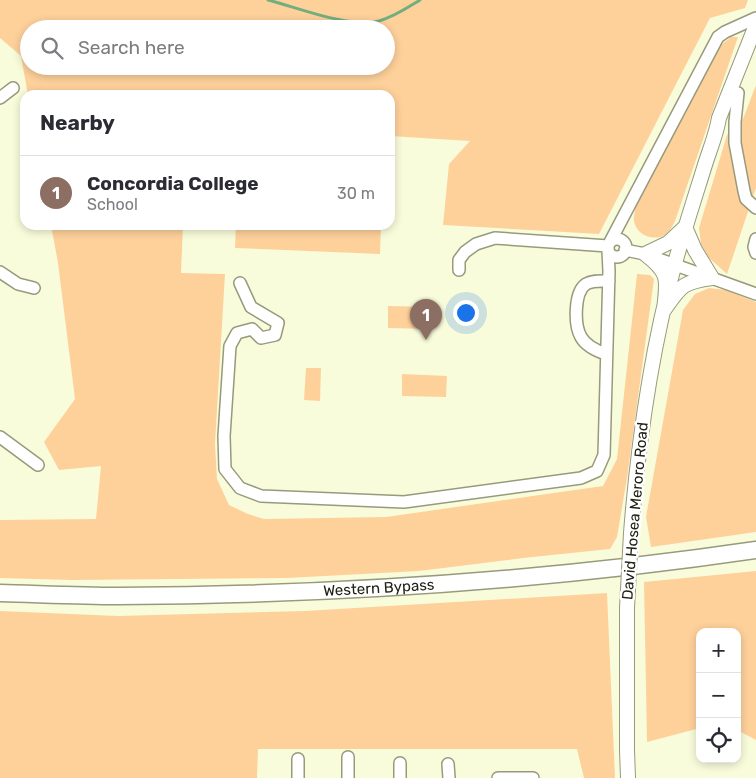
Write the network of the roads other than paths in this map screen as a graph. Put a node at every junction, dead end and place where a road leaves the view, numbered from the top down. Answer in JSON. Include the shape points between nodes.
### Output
{"nodes":[{"id":1,"x":756,"y":18,"type":"edge"},
{"id":2,"x":756,"y":25,"type":"edge"},
{"id":3,"x":756,"y":49,"type":"edge"},
{"id":4,"x":13,"y":88,"type":"dead end"},
{"id":5,"x":738,"y":93,"type":"junction"},
{"id":6,"x":0,"y":98,"type":"edge"},
{"id":7,"x":717,"y":134,"type":"junction"},
{"id":8,"x":756,"y":208,"type":"edge"},
{"id":9,"x":685,"y":227,"type":"junction"},
{"id":10,"x":756,"y":239,"type":"edge"},
{"id":11,"x":616,"y":248,"type":"junction"},
{"id":12,"x":756,"y":253,"type":"edge"},
{"id":13,"x":645,"y":254,"type":"junction"},
{"id":14,"x":675,"y":264,"type":"junction"},
{"id":15,"x":459,"y":270,"type":"dead end"},
{"id":16,"x":0,"y":272,"type":"edge"},
{"id":17,"x":609,"y":276,"type":"junction"},
{"id":18,"x":712,"y":278,"type":"junction"},
{"id":19,"x":240,"y":283,"type":"dead end"},
{"id":20,"x":34,"y":288,"type":"dead end"},
{"id":21,"x":756,"y":294,"type":"edge"},
{"id":22,"x":664,"y":310,"type":"junction"},
{"id":23,"x":606,"y":354,"type":"junction"},
{"id":24,"x":0,"y":437,"type":"edge"},
{"id":25,"x":38,"y":465,"type":"dead end"},
{"id":26,"x":756,"y":550,"type":"edge"},
{"id":27,"x":0,"y":593,"type":"edge"},
{"id":28,"x":627,"y":750,"type":"junction"},
{"id":29,"x":348,"y":757,"type":"dead end"},
{"id":30,"x":298,"y":759,"type":"dead end"},
{"id":31,"x":400,"y":763,"type":"dead end"},
{"id":32,"x":448,"y":764,"type":"dead end"},
{"id":33,"x":298,"y":778,"type":"edge"},
{"id":34,"x":348,"y":778,"type":"edge"},
{"id":35,"x":400,"y":778,"type":"edge"},
{"id":36,"x":449,"y":778,"type":"edge"},
{"id":37,"x":498,"y":778,"type":"edge"},
{"id":38,"x":533,"y":778,"type":"edge"},
{"id":39,"x":628,"y":778,"type":"edge"},
{"id":40,"x":632,"y":778,"type":"edge"}],
"edges":[{"from":1,"to":11,"type":"street","via":[[718,37],[624,216],[623,236]]},
{"from":2,"to":7,"type":"main road","name":"David Hosea Meroro Road","via":[[719,118]]},
{"from":3,"to":5,"type":"main road","name":"David Hosea Meroro Road"},
{"from":4,"to":6,"type":"street"},
{"from":5,"to":7,"type":"main road","name":"David Hosea Meroro Road","via":[[726,122]]},
{"from":5,"to":8,"type":"street","via":[[736,143],[746,199]]},
{"from":7,"to":9,"type":"main road","name":"David Hosea Meroro Road"},
{"from":9,"to":13,"type":"main road","via":[[668,242]]},
{"from":9,"to":14,"type":"main road","name":"David Hosea Meroro Road"},
{"from":9,"to":18,"type":"main road"},
{"from":10,"to":12,"type":"street"},
{"from":11,"to":13,"type":"street"},
{"from":11,"to":15,"type":"street","via":[[495,238],[476,244],[465,252],[459,260]]},
{"from":11,"to":17,"type":"street"},
{"from":13,"to":14,"type":"street"},
{"from":13,"to":22,"type":"main road","via":[[658,264],[665,275]]},
{"from":14,"to":18,"type":"street"},
{"from":14,"to":22,"type":"main road","name":"David Hosea Meroro Road"},
{"from":16,"to":20,"type":"street","via":[[18,284]]},
{"from":17,"to":23,"type":"street"},
{"from":17,"to":23,"type":"street","via":[[585,285],[576,308],[581,338]]},
{"from":18,"to":21,"type":"street"},
{"from":18,"to":22,"type":"main road","via":[[692,280],[682,287]]},
{"from":19,"to":23,"type":"street","via":[[251,307],[278,323],[275,335],[261,338],[252,329],[237,333],[230,346],[225,469],[240,488],[260,496],[404,502],[581,478],[597,471],[604,455]]},
{"from":22,"to":28,"type":"main road","name":"David Hosea Meroro Road","bridge":true,"via":[[635,478],[627,608]]},
{"from":24,"to":25,"type":"street"},
{"from":26,"to":27,"type":"highway","name":"Western Bypass","via":[[599,570],[418,586],[127,596]]},
{"from":28,"to":39,"type":"main road","name":"David Hosea Meroro Road"},
{"from":28,"to":40,"type":"street"},
{"from":29,"to":34,"type":"street"},
{"from":30,"to":33,"type":"street"},
{"from":31,"to":35,"type":"street"},
{"from":32,"to":36,"type":"street"},
{"from":37,"to":38,"type":"street"}]}
